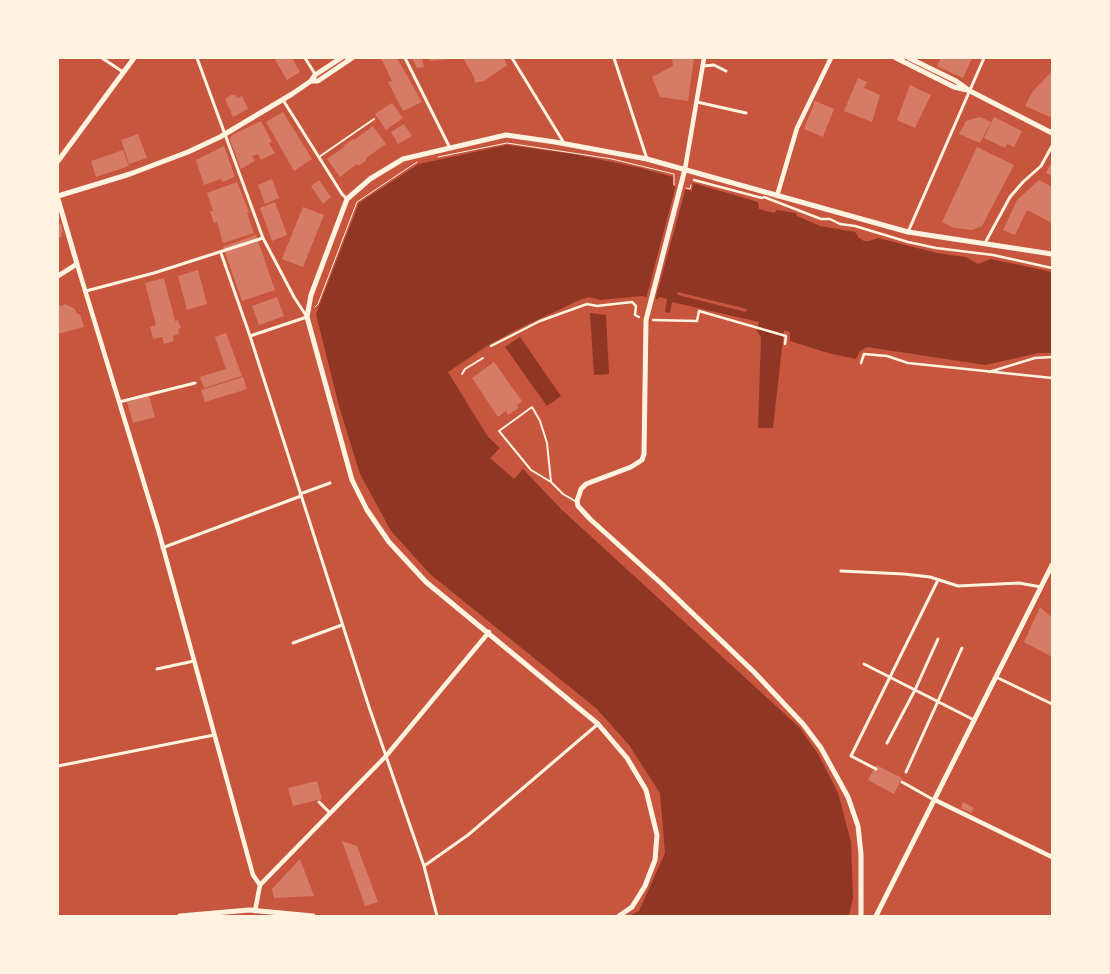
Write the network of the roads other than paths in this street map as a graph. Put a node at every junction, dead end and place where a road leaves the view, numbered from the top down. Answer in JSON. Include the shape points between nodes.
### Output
{"nodes":[{"id":1,"x":102,"y":58,"type":"edge"},
{"id":2,"x":134,"y":58,"type":"edge"},
{"id":3,"x":197,"y":58,"type":"edge"},
{"id":4,"x":305,"y":58,"type":"edge"},
{"id":5,"x":341,"y":58,"type":"edge"},
{"id":6,"x":352,"y":58,"type":"edge"},
{"id":7,"x":405,"y":58,"type":"edge"},
{"id":8,"x":512,"y":58,"type":"edge"},
{"id":9,"x":614,"y":58,"type":"edge"},
{"id":10,"x":704,"y":58,"type":"edge"},
{"id":11,"x":830,"y":58,"type":"edge"},
{"id":12,"x":896,"y":58,"type":"edge"},
{"id":13,"x":909,"y":58,"type":"edge"},
{"id":14,"x":984,"y":58,"type":"edge"},
{"id":15,"x":702,"y":66,"type":"junction"},
{"id":16,"x":726,"y":71,"type":"dead end"},
{"id":17,"x":124,"y":72,"type":"junction"},
{"id":18,"x":315,"y":75,"type":"junction"},
{"id":19,"x":311,"y":81,"type":"junction"},
{"id":20,"x":318,"y":81,"type":"junction"},
{"id":21,"x":970,"y":91,"type":"junction"},
{"id":22,"x":283,"y":100,"type":"junction"},
{"id":23,"x":697,"y":102,"type":"junction"},
{"id":24,"x":746,"y":113,"type":"dead end"},
{"id":25,"x":374,"y":119,"type":"dead end"},
{"id":26,"x":1052,"y":133,"type":"edge"},
{"id":27,"x":225,"y":134,"type":"junction"},
{"id":28,"x":564,"y":144,"type":"junction"},
{"id":29,"x":1052,"y":146,"type":"edge"},
{"id":30,"x":450,"y":148,"type":"junction"},
{"id":31,"x":320,"y":157,"type":"junction"},
{"id":32,"x":647,"y":159,"type":"junction"},
{"id":33,"x":58,"y":161,"type":"edge"},
{"id":34,"x":685,"y":170,"type":"junction"},
{"id":35,"x":693,"y":181,"type":"road end"},
{"id":36,"x":777,"y":196,"type":"junction"},
{"id":37,"x":58,"y":198,"type":"edge"},
{"id":38,"x":347,"y":199,"type":"junction"},
{"id":39,"x":908,"y":232,"type":"junction"},
{"id":40,"x":263,"y":238,"type":"junction"},
{"id":41,"x":985,"y":243,"type":"junction"},
{"id":42,"x":221,"y":253,"type":"junction"},
{"id":43,"x":1052,"y":254,"type":"edge"},
{"id":44,"x":77,"y":264,"type":"junction"},
{"id":45,"x":1052,"y":268,"type":"edge"},
{"id":46,"x":58,"y":276,"type":"edge"},
{"id":47,"x":86,"y":291,"type":"junction"},
{"id":48,"x":307,"y":317,"type":"junction"},
{"id":49,"x":639,"y":317,"type":"dead end"},
{"id":50,"x":653,"y":320,"type":"dead end"},
{"id":51,"x":250,"y":336,"type":"junction"},
{"id":52,"x":786,"y":344,"type":"dead end"},
{"id":53,"x":491,"y":346,"type":"dead end"},
{"id":54,"x":1052,"y":357,"type":"edge"},
{"id":55,"x":483,"y":358,"type":"dead end"},
{"id":56,"x":861,"y":363,"type":"dead end"},
{"id":57,"x":988,"y":372,"type":"junction"},
{"id":58,"x":462,"y":374,"type":"dead end"},
{"id":59,"x":1052,"y":378,"type":"edge"},
{"id":60,"x":194,"y":383,"type":"dead end"},
{"id":61,"x":119,"y":402,"type":"junction"},
{"id":62,"x":551,"y":482,"type":"junction"},
{"id":63,"x":330,"y":483,"type":"dead end"},
{"id":64,"x":301,"y":495,"type":"junction"},
{"id":65,"x":577,"y":501,"type":"junction"},
{"id":66,"x":162,"y":548,"type":"junction"},
{"id":67,"x":1052,"y":565,"type":"edge"},
{"id":68,"x":841,"y":571,"type":"dead end"},
{"id":69,"x":938,"y":580,"type":"junction"},
{"id":70,"x":1042,"y":587,"type":"junction"},
{"id":71,"x":342,"y":624,"type":"junction"},
{"id":72,"x":488,"y":632,"type":"junction"},
{"id":73,"x":938,"y":639,"type":"dead end"},
{"id":74,"x":293,"y":643,"type":"dead end"},
{"id":75,"x":962,"y":648,"type":"dead end"},
{"id":76,"x":194,"y":661,"type":"junction"},
{"id":77,"x":864,"y":664,"type":"dead end"},
{"id":78,"x":157,"y":669,"type":"dead end"},
{"id":79,"x":890,"y":677,"type":"junction"},
{"id":80,"x":996,"y":677,"type":"junction"},
{"id":81,"x":915,"y":690,"type":"junction"},
{"id":82,"x":939,"y":702,"type":"junction"},
{"id":83,"x":1052,"y":704,"type":"edge"},
{"id":84,"x":974,"y":720,"type":"junction"},
{"id":85,"x":598,"y":724,"type":"junction"},
{"id":86,"x":215,"y":734,"type":"junction"},
{"id":87,"x":887,"y":743,"type":"dead end"},
{"id":88,"x":386,"y":756,"type":"junction"},
{"id":89,"x":58,"y":766,"type":"edge"},
{"id":90,"x":876,"y":769,"type":"dead end"},
{"id":91,"x":906,"y":772,"type":"dead end"},
{"id":92,"x":902,"y":782,"type":"dead end"},
{"id":93,"x":935,"y":800,"type":"junction"},
{"id":94,"x":319,"y":802,"type":"dead end"},
{"id":95,"x":330,"y":813,"type":"junction"},
{"id":96,"x":1052,"y":857,"type":"edge"},
{"id":97,"x":424,"y":866,"type":"junction"},
{"id":98,"x":260,"y":885,"type":"junction"},
{"id":99,"x":255,"y":911,"type":"junction"},
{"id":100,"x":180,"y":916,"type":"edge"},
{"id":101,"x":313,"y":916,"type":"edge"},
{"id":102,"x":437,"y":916,"type":"edge"},
{"id":103,"x":619,"y":916,"type":"edge"},
{"id":104,"x":860,"y":916,"type":"edge"},
{"id":105,"x":876,"y":916,"type":"edge"}],
"edges":[{"from":1,"to":17,"type":"street"},
{"from":2,"to":17,"type":"main road"},
{"from":3,"to":27,"type":"street"},
{"from":4,"to":18,"type":"street"},
{"from":5,"to":18,"type":"main road"},
{"from":6,"to":20,"type":"main road"},
{"from":7,"to":30,"type":"street"},
{"from":8,"to":28,"type":"street"},
{"from":9,"to":32,"type":"street"},
{"from":10,"to":15,"type":"street"},
{"from":11,"to":36,"type":"street","via":[[797,128]]},
{"from":12,"to":21,"type":"main road","via":[[954,87]]},
{"from":13,"to":21,"type":"main road"},
{"from":14,"to":21,"type":"street"},
{"from":15,"to":16,"type":"street","via":[[714,64]]},
{"from":15,"to":23,"type":"street"},
{"from":17,"to":33,"type":"main road"},
{"from":18,"to":19,"type":"main road"},
{"from":18,"to":20,"type":"street"},
{"from":19,"to":20,"type":"main road"},
{"from":19,"to":22,"type":"main road"},
{"from":21,"to":26,"type":"main road"},
{"from":21,"to":39,"type":"street"},
{"from":22,"to":27,"type":"main road"},
{"from":22,"to":31,"type":"street"},
{"from":23,"to":24,"type":"street"},
{"from":23,"to":34,"type":"street"},
{"from":25,"to":31,"type":"lane"},
{"from":27,"to":37,"type":"main road","via":[[188,152]]},
{"from":27,"to":40,"type":"street"},
{"from":28,"to":30,"type":"main road","via":[[506,135]]},
{"from":28,"to":32,"type":"main road"},
{"from":29,"to":41,"type":"street","via":[[1041,166],[1010,197]]},
{"from":30,"to":38,"type":"main road","via":[[403,159]]},
{"from":31,"to":38,"type":"street"},
{"from":32,"to":34,"type":"main road"},
{"from":34,"to":36,"type":"main road"},
{"from":34,"to":65,"type":"main road","via":[[649,303],[644,337],[644,454],[642,460],[631,468],[586,484]]},
{"from":35,"to":45,"type":"street","via":[[778,201],[821,219],[936,248],[993,255]]},
{"from":36,"to":39,"type":"main road"},
{"from":37,"to":44,"type":"main road"},
{"from":38,"to":48,"type":"main road","via":[[311,295]]},
{"from":39,"to":41,"type":"main road"},
{"from":40,"to":42,"type":"street"},
{"from":40,"to":48,"type":"street"},
{"from":41,"to":43,"type":"main road"},
{"from":42,"to":47,"type":"street"},
{"from":42,"to":51,"type":"street"},
{"from":44,"to":46,"type":"main road"},
{"from":44,"to":47,"type":"street"},
{"from":47,"to":61,"type":"street"},
{"from":48,"to":51,"type":"street"},
{"from":48,"to":72,"type":"main road","via":[[352,480],[367,510],[389,542],[426,582]]},
{"from":49,"to":53,"type":"street","via":[[635,315],[636,306],[632,302],[587,304]]},
{"from":50,"to":52,"type":"street","via":[[697,321],[699,311],[786,336]]},
{"from":51,"to":64,"type":"street"},
{"from":54,"to":57,"type":"street","via":[[1035,358]]},
{"from":55,"to":58,"type":"lane"},
{"from":56,"to":57,"type":"street","via":[[864,354],[887,356],[908,363]]},
{"from":57,"to":59,"type":"street"},
{"from":60,"to":61,"type":"street"},
{"from":61,"to":66,"type":"street"},
{"from":62,"to":62,"type":"lane","via":[[547,443],[532,407],[499,431],[531,470]]},
{"from":62,"to":65,"type":"lane","via":[[567,498]]},
{"from":63,"to":64,"type":"street"},
{"from":64,"to":66,"type":"street"},
{"from":64,"to":71,"type":"street"},
{"from":65,"to":104,"type":"main road","via":[[590,519],[754,672],[821,748],[848,797],[858,826]]},
{"from":66,"to":76,"type":"street"},
{"from":67,"to":70,"type":"main road"},
{"from":68,"to":69,"type":"street","via":[[904,574]]},
{"from":69,"to":70,"type":"street","via":[[958,586],[1018,583]]},
{"from":69,"to":79,"type":"street"},
{"from":70,"to":80,"type":"main road"},
{"from":71,"to":74,"type":"street"},
{"from":71,"to":88,"type":"street"},
{"from":72,"to":85,"type":"main road"},
{"from":72,"to":88,"type":"street"},
{"from":73,"to":81,"type":"street"},
{"from":75,"to":82,"type":"street"},
{"from":76,"to":78,"type":"street"},
{"from":76,"to":86,"type":"street"},
{"from":77,"to":79,"type":"street"},
{"from":79,"to":81,"type":"street"},
{"from":79,"to":90,"type":"street","via":[[851,756]]},
{"from":80,"to":83,"type":"street"},
{"from":80,"to":84,"type":"main road"},
{"from":81,"to":82,"type":"street"},
{"from":81,"to":87,"type":"street"},
{"from":82,"to":84,"type":"street"},
{"from":82,"to":91,"type":"street"},
{"from":84,"to":93,"type":"main road"},
{"from":85,"to":97,"type":"street","via":[[468,835]]},
{"from":85,"to":103,"type":"main road","via":[[627,758],[646,790],[657,835],[655,860],[645,886],[632,907]]},
{"from":86,"to":89,"type":"street"},
{"from":86,"to":98,"type":"street","via":[[254,876]]},
{"from":88,"to":95,"type":"street"},
{"from":88,"to":97,"type":"street"},
{"from":92,"to":93,"type":"street"},
{"from":93,"to":96,"type":"street"},
{"from":93,"to":105,"type":"main road"},
{"from":94,"to":95,"type":"street"},
{"from":95,"to":98,"type":"street"},
{"from":97,"to":102,"type":"street"},
{"from":98,"to":99,"type":"street"},
{"from":99,"to":100,"type":"main road"},
{"from":99,"to":101,"type":"main road"}]}
